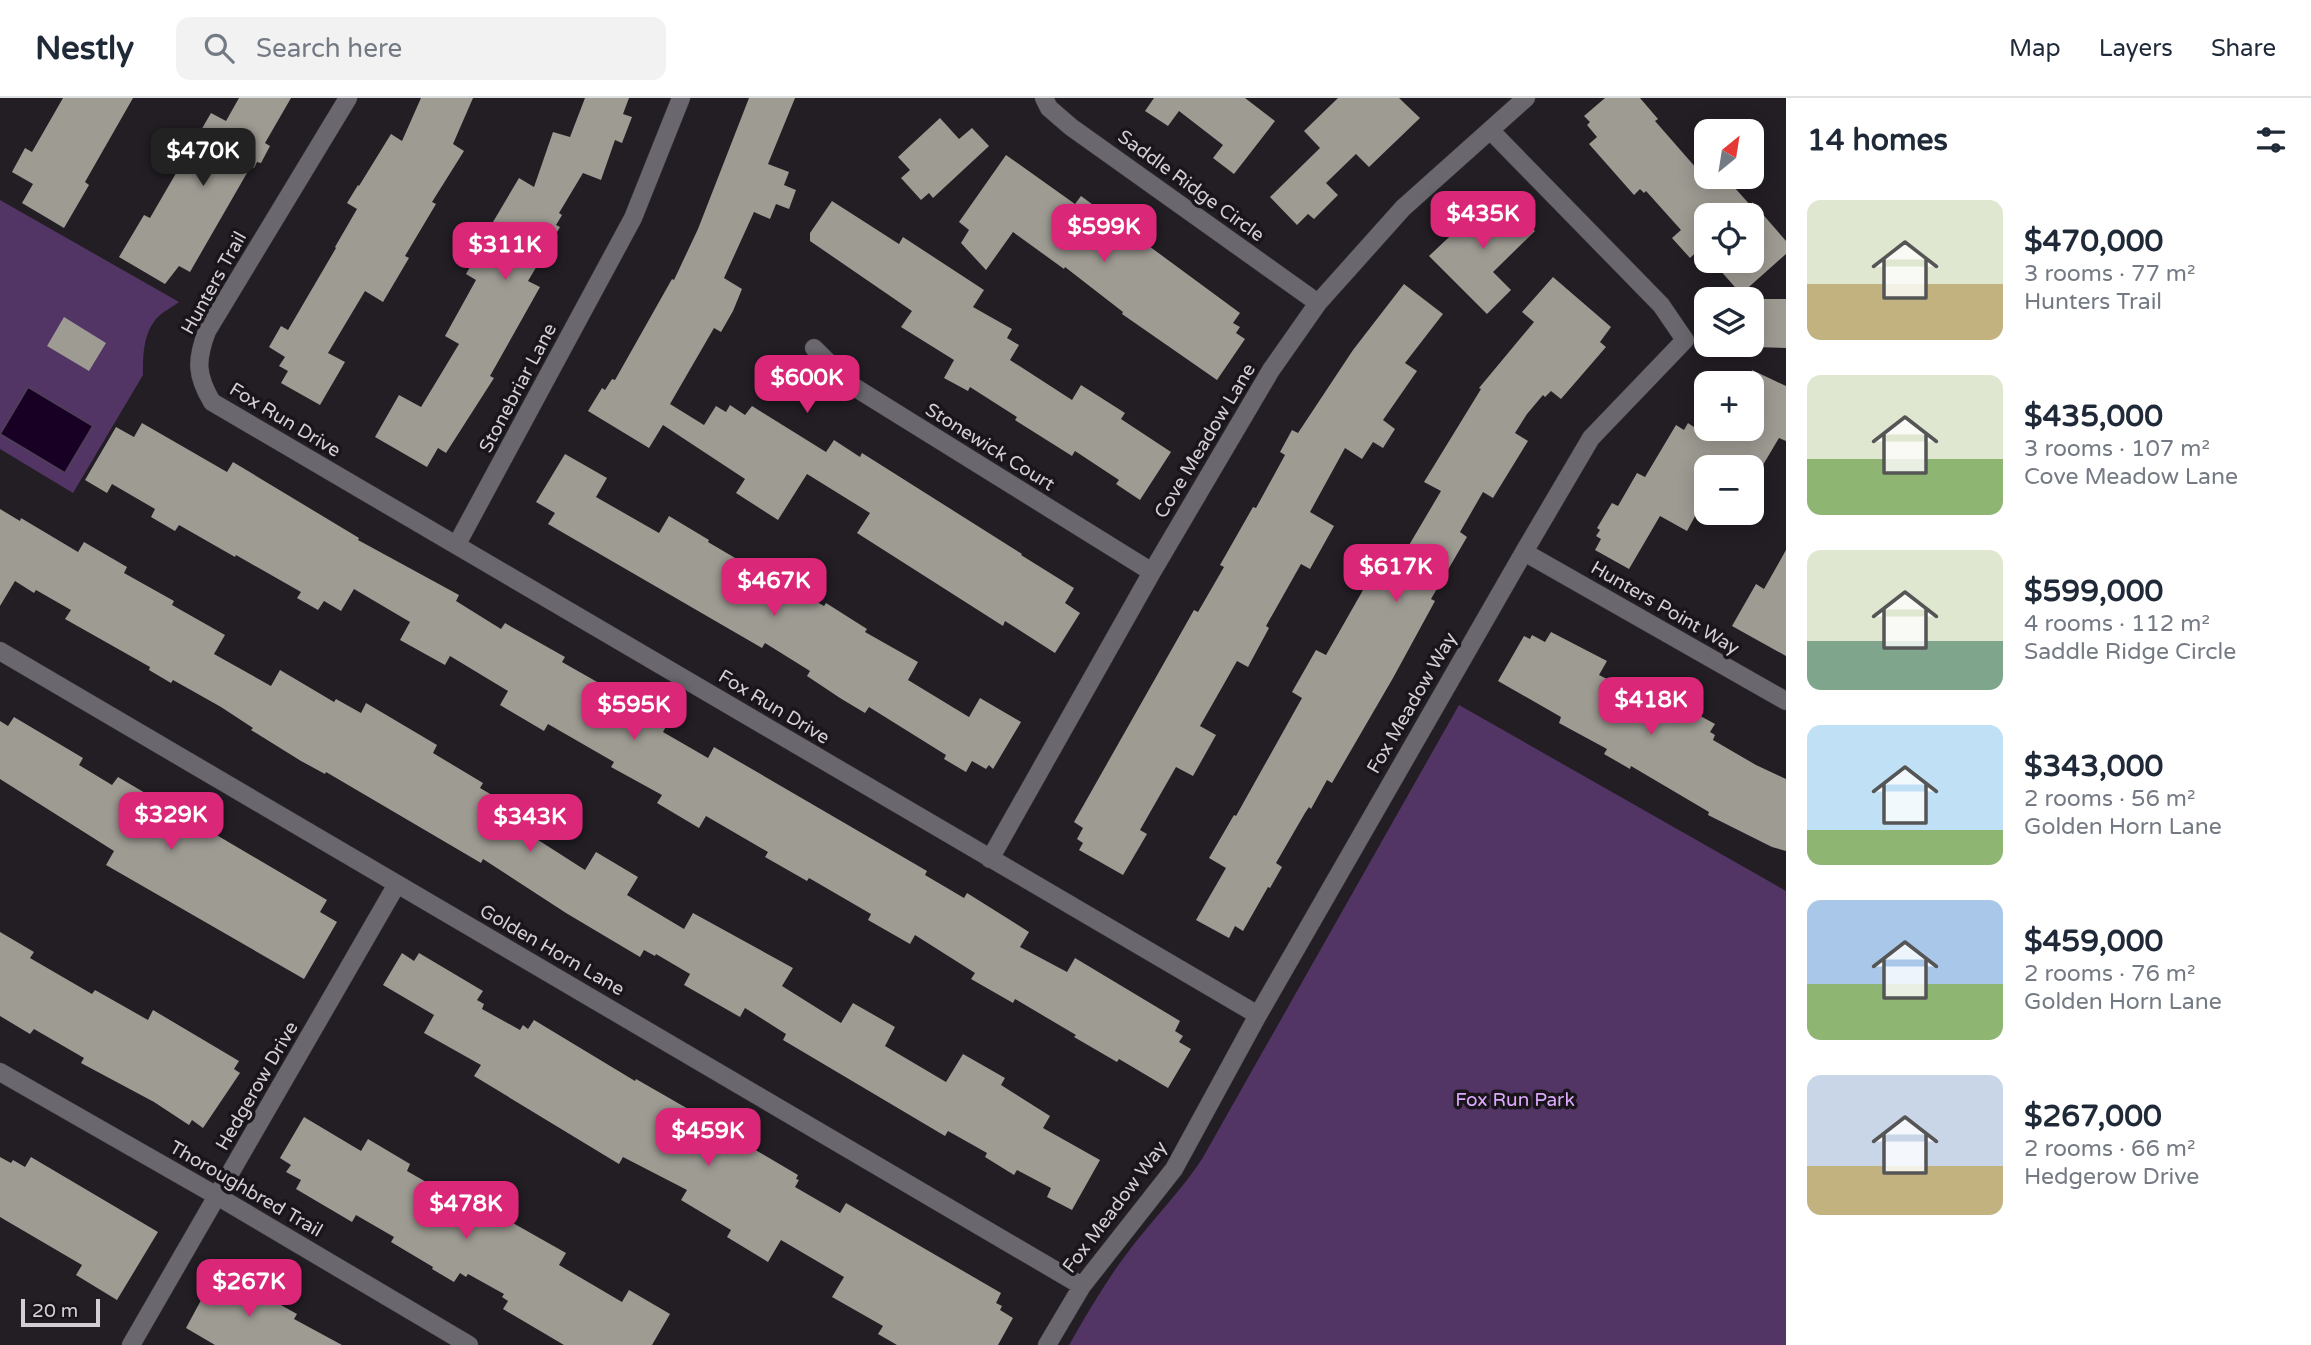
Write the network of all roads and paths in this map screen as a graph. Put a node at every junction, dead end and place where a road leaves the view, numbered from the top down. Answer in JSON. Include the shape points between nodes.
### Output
{"nodes":[{"id":1,"x":348,"y":98,"type":"edge"},
{"id":2,"x":681,"y":98,"type":"edge"},
{"id":3,"x":1045,"y":98,"type":"edge"},
{"id":4,"x":1526,"y":98,"type":"edge"},
{"id":5,"x":1491,"y":131,"type":"junction"},
{"id":6,"x":1318,"y":303,"type":"junction"},
{"id":7,"x":814,"y":348,"type":"dead end"},
{"id":8,"x":203,"y":385,"type":"joint"},
{"id":9,"x":457,"y":544,"type":"junction"},
{"id":10,"x":1524,"y":552,"type":"junction"},
{"id":11,"x":1152,"y":572,"type":"junction"},
{"id":12,"x":0,"y":651,"type":"edge"},
{"id":13,"x":1786,"y":701,"type":"edge"},
{"id":14,"x":990,"y":859,"type":"junction"},
{"id":15,"x":397,"y":884,"type":"junction"},
{"id":16,"x":1258,"y":1015,"type":"junction"},
{"id":17,"x":0,"y":1072,"type":"edge"},
{"id":18,"x":217,"y":1196,"type":"junction"},
{"id":19,"x":1082,"y":1286,"type":"junction"},
{"id":20,"x":131,"y":1345,"type":"edge"},
{"id":21,"x":468,"y":1345,"type":"edge"},
{"id":22,"x":1047,"y":1345,"type":"edge"}],
"edges":[{"from":1,"to":8,"type":"street","name":"Hunters Trail","via":[[207,331],[198,364]]},
{"from":2,"to":9,"type":"street","name":"Stonebriar Lane","via":[[634,218]]},
{"from":3,"to":6,"type":"street","name":"Saddle Ridge Circle","via":[[1049,108],[1071,127]]},
{"from":4,"to":5,"type":"street","name":"Cove Meadow Lane"},
{"from":5,"to":6,"type":"street","name":"Cove Meadow Lane","via":[[1404,208]]},
{"from":5,"to":10,"type":"street","name":"Fox Meadow Way","via":[[1661,305],[1685,340],[1591,438]]},
{"from":6,"to":11,"type":"street","name":"Cove Meadow Lane","via":[[1271,370]]},
{"from":7,"to":11,"type":"street","name":"Stonewick Court","via":[[851,385]]},
{"from":8,"to":9,"type":"street","name":"Fox Run Drive","via":[[212,402],[223,410]]},
{"from":9,"to":14,"type":"street","name":"Fox Run Drive"},
{"from":10,"to":13,"type":"street","name":"Hunters Point Way"},
{"from":10,"to":16,"type":"street","name":"Fox Meadow Way"},
{"from":11,"to":14,"type":"street","name":"Cove Meadow Lane"},
{"from":12,"to":15,"type":"street","name":"Golden Horn Lane"},
{"from":14,"to":16,"type":"street","name":"Fox Run Drive"},
{"from":15,"to":18,"type":"street","name":"Hedgerow Drive"},
{"from":15,"to":19,"type":"street","name":"Golden Horn Lane"},
{"from":16,"to":19,"type":"street","name":"Fox Meadow Way","via":[[1174,1169]]},
{"from":17,"to":18,"type":"street","name":"Thoroughbred Trail"},
{"from":18,"to":20,"type":"street","name":"Hedgerow Drive"},
{"from":18,"to":21,"type":"street","name":"Thoroughbred Trail"},
{"from":19,"to":22,"type":"street","name":"Fox Meadow Way"}]}
